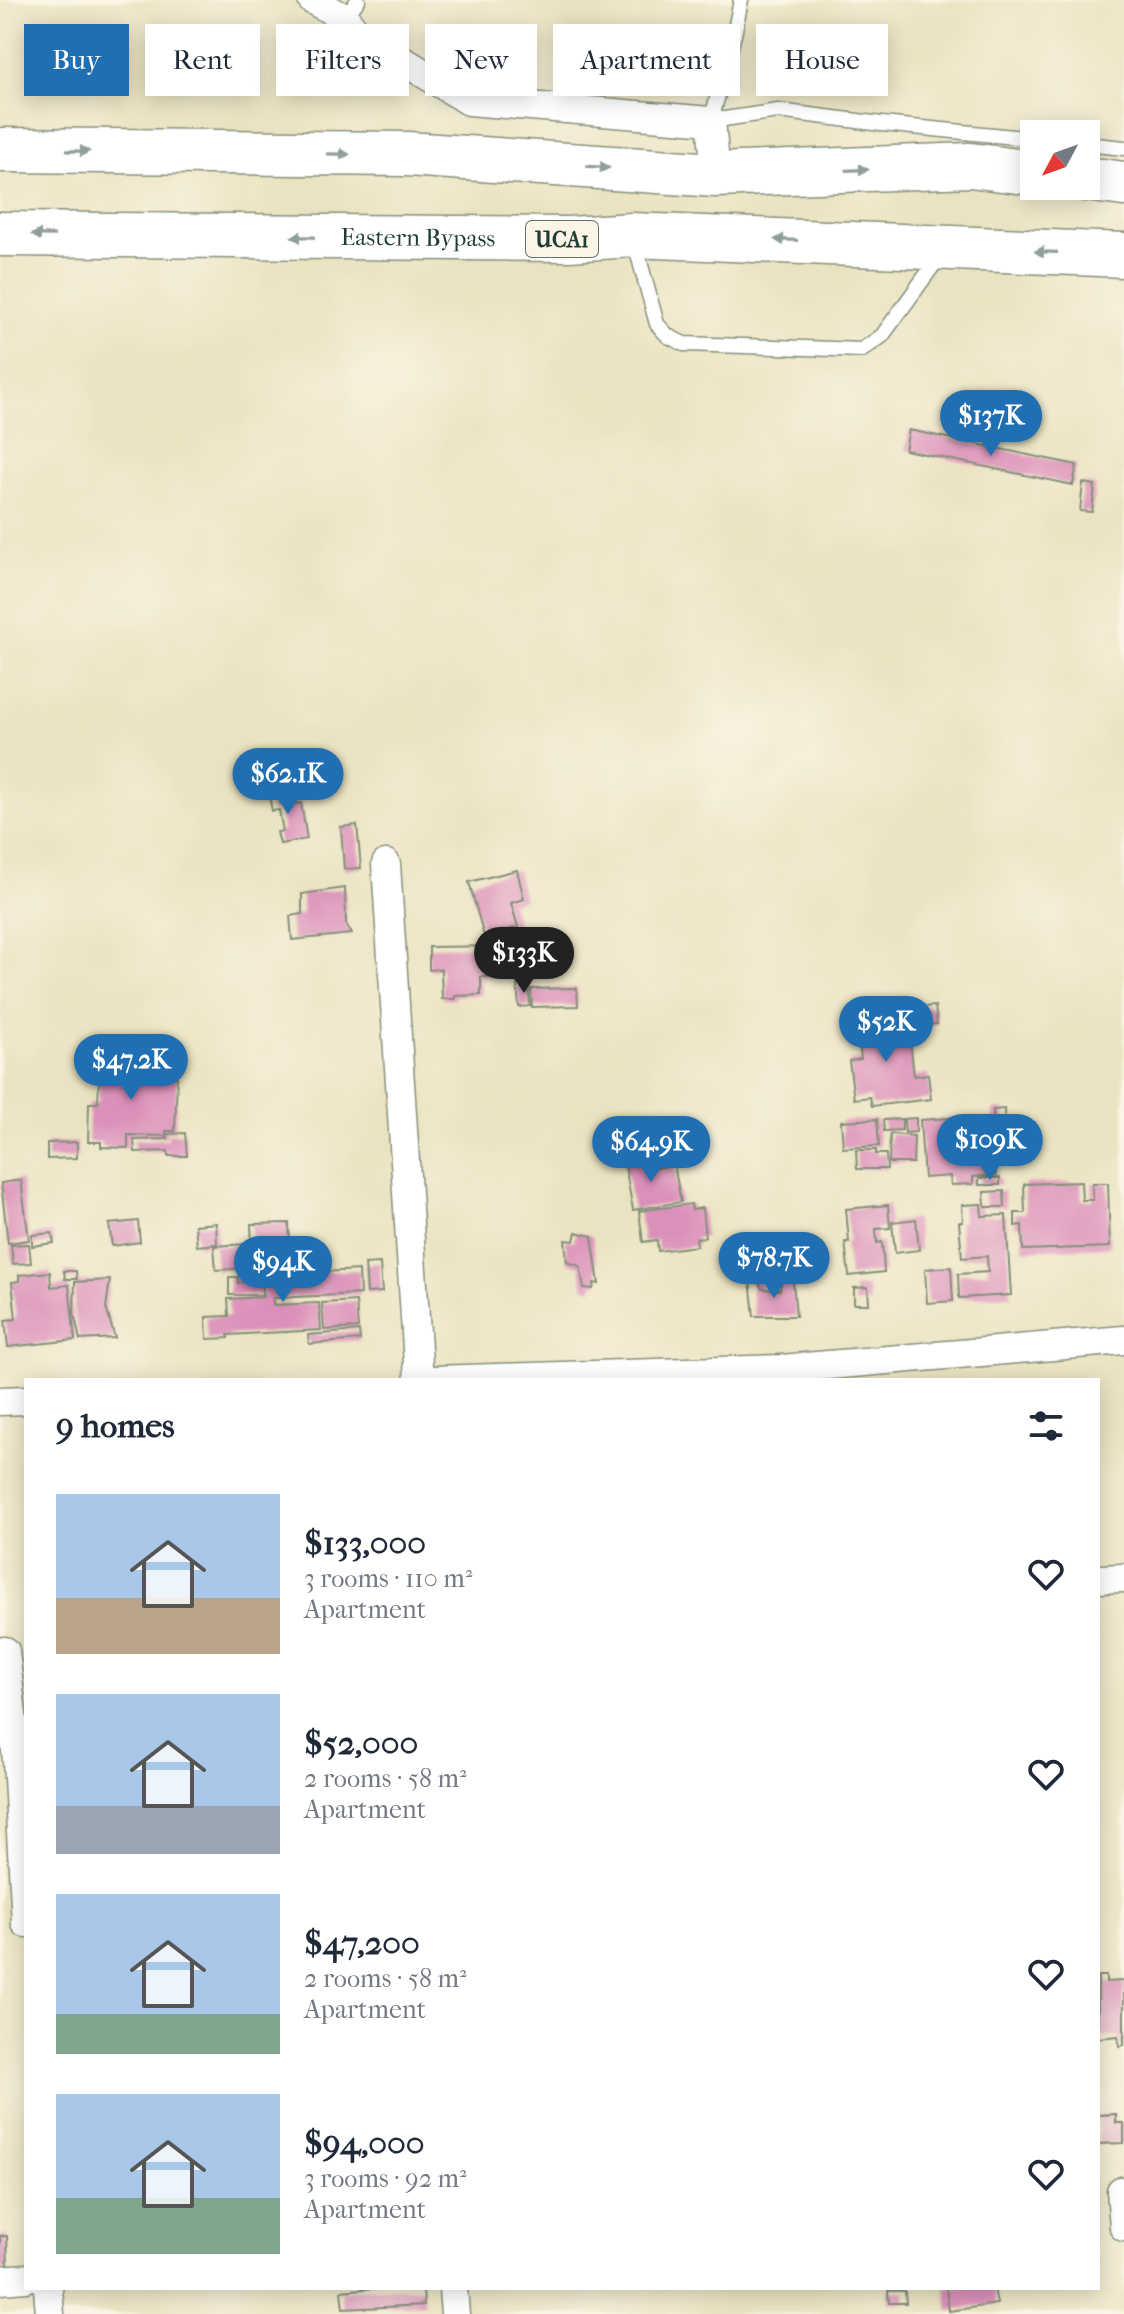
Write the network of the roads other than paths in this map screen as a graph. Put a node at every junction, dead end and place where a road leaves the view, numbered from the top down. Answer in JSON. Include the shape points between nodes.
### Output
{"nodes":[{"id":1,"x":312,"y":0,"type":"edge"},
{"id":2,"x":741,"y":0,"type":"edge"},
{"id":3,"x":352,"y":9,"type":"edge"},
{"id":4,"x":711,"y":121,"type":"junction"},
{"id":5,"x":1020,"y":138,"type":"edge"},
{"id":6,"x":1100,"y":145,"type":"edge"},
{"id":7,"x":1124,"y":148,"type":"edge"},
{"id":8,"x":0,"y":150,"type":"edge"},
{"id":9,"x":1020,"y":171,"type":"edge"},
{"id":10,"x":716,"y":175,"type":"junction"},
{"id":11,"x":1100,"y":181,"type":"edge"},
{"id":12,"x":1124,"y":184,"type":"edge"},
{"id":13,"x":0,"y":234,"type":"edge"},
{"id":14,"x":632,"y":235,"type":"junction"},
{"id":15,"x":945,"y":249,"type":"junction"},
{"id":16,"x":1124,"y":255,"type":"edge"},
{"id":17,"x":386,"y":864,"type":"dead end"},
{"id":18,"x":1124,"y":1340,"type":"edge"},
{"id":19,"x":419,"y":1378,"type":"edge"},
{"id":20,"x":495,"y":1378,"type":"edge"},
{"id":21,"x":24,"y":1400,"type":"edge"},
{"id":22,"x":0,"y":1401,"type":"edge"},
{"id":23,"x":1124,"y":1578,"type":"edge"},
{"id":24,"x":1100,"y":1579,"type":"edge"},
{"id":25,"x":10,"y":1651,"type":"edge"},
{"id":26,"x":24,"y":1887,"type":"edge"},
{"id":27,"x":1114,"y":2191,"type":"edge"},
{"id":28,"x":1124,"y":2227,"type":"edge"},
{"id":29,"x":24,"y":2278,"type":"edge"},
{"id":30,"x":0,"y":2280,"type":"edge"},
{"id":31,"x":48,"y":2290,"type":"edge"},
{"id":32,"x":453,"y":2290,"type":"edge"},
{"id":33,"x":50,"y":2314,"type":"edge"},
{"id":34,"x":455,"y":2314,"type":"edge"}],
"edges":[{"from":1,"to":3,"type":"street"},
{"from":2,"to":4,"type":"lane"},
{"from":3,"to":4,"type":"street","via":[[367,46],[387,51],[469,101]]},
{"from":4,"to":5,"type":"lane","via":[[778,111]]},
{"from":4,"to":10,"type":"street"},
{"from":6,"to":7,"type":"lane"},
{"from":8,"to":10,"type":"main road","one_way":true,"via":[[407,154]]},
{"from":10,"to":9,"type":"main road","one_way":true,"via":[[970,165]]},
{"from":11,"to":12,"type":"main road"},
{"from":14,"to":13,"type":"main road","name":"Eastern Bypass","number":"UCA1","one_way":true,"via":[[538,239]]},
{"from":15,"to":14,"type":"main road","name":"Eastern Bypass","number":"UCA1","one_way":true},
{"from":14,"to":15,"type":"lane","via":[[657,324],[684,344],[862,350],[882,336]]},
{"from":16,"to":15,"type":"main road","name":"Eastern Bypass","number":"UCA1","one_way":true},
{"from":17,"to":19,"type":"street"},
{"from":18,"to":20,"type":"street","via":[[781,1369]]},
{"from":21,"to":22,"type":"street"},
{"from":23,"to":24,"type":"street"},
{"from":25,"to":26,"type":"street"},
{"from":27,"to":28,"type":"street"},
{"from":29,"to":30,"type":"street"},
{"from":31,"to":33,"type":"street"},
{"from":32,"to":34,"type":"street"}]}
